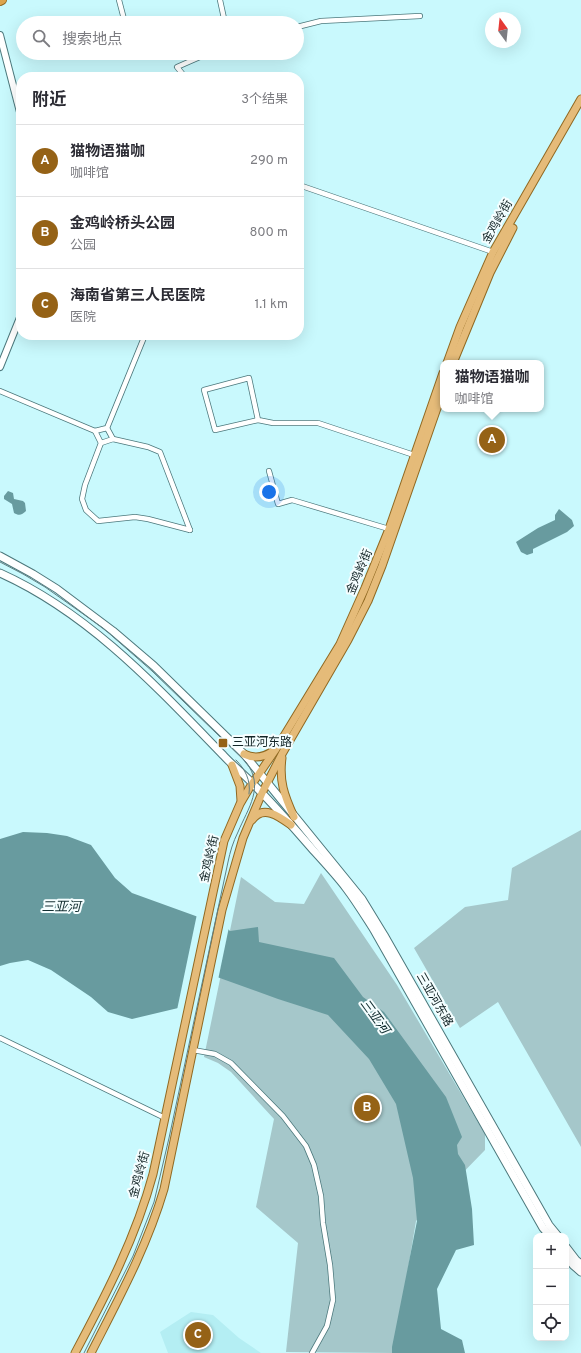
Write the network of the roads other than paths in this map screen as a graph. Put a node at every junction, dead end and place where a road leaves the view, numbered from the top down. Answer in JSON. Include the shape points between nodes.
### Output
{"nodes":[{"id":1,"x":120,"y":0,"type":"edge"},
{"id":2,"x":220,"y":0,"type":"edge"},
{"id":3,"x":123,"y":16,"type":"edge"},
{"id":4,"x":223,"y":16,"type":"edge"},
{"id":5,"x":420,"y":16,"type":"dead end"},
{"id":6,"x":304,"y":25,"type":"edge"},
{"id":7,"x":0,"y":35,"type":"edge"},
{"id":8,"x":193,"y":60,"type":"edge"},
{"id":9,"x":181,"y":72,"type":"edge"},
{"id":10,"x":16,"y":97,"type":"edge"},
{"id":11,"x":581,"y":99,"type":"edge"},
{"id":12,"x":581,"y":109,"type":"edge"},
{"id":13,"x":304,"y":187,"type":"edge"},
{"id":14,"x":493,"y":252,"type":"junction"},
{"id":15,"x":16,"y":327,"type":"edge"},
{"id":16,"x":143,"y":340,"type":"edge"},
{"id":17,"x":448,"y":360,"type":"edge"},
{"id":18,"x":454,"y":360,"type":"edge"},
{"id":19,"x":0,"y":367,"type":"edge"},
{"id":20,"x":440,"y":381,"type":"edge"},
{"id":21,"x":0,"y":391,"type":"edge"},
{"id":22,"x":440,"y":399,"type":"edge"},
{"id":23,"x":258,"y":420,"type":"junction"},
{"id":24,"x":107,"y":428,"type":"junction"},
{"id":25,"x":95,"y":431,"type":"junction"},
{"id":26,"x":113,"y":439,"type":"junction"},
{"id":27,"x":101,"y":443,"type":"junction"},
{"id":28,"x":414,"y":455,"type":"junction"},
{"id":29,"x":269,"y":471,"type":"dead end"},
{"id":30,"x":389,"y":529,"type":"junction"},
{"id":31,"x":0,"y":556,"type":"edge"},
{"id":32,"x":0,"y":573,"type":"edge"},
{"id":33,"x":276,"y":749,"type":"junction"},
{"id":34,"x":244,"y":754,"type":"junction"},
{"id":35,"x":282,"y":754,"type":"junction"},
{"id":36,"x":232,"y":765,"type":"junction"},
{"id":37,"x":260,"y":772,"type":"junction"},
{"id":38,"x":268,"y":782,"type":"junction"},
{"id":39,"x":252,"y":783,"type":"junction"},
{"id":40,"x":262,"y":793,"type":"junction"},
{"id":41,"x":240,"y":804,"type":"junction"},
{"id":42,"x":294,"y":817,"type":"junction"},
{"id":43,"x":248,"y":824,"type":"junction"},
{"id":44,"x":291,"y":825,"type":"junction"},
{"id":45,"x":0,"y":1038,"type":"edge"},
{"id":46,"x":193,"y":1050,"type":"junction"},
{"id":47,"x":165,"y":1118,"type":"junction"},
{"id":48,"x":547,"y":1233,"type":"edge"},
{"id":49,"x":556,"y":1233,"type":"edge"},
{"id":50,"x":569,"y":1251,"type":"edge"},
{"id":51,"x":569,"y":1260,"type":"edge"},
{"id":52,"x":581,"y":1264,"type":"edge"},
{"id":53,"x":581,"y":1272,"type":"edge"},
{"id":54,"x":75,"y":1353,"type":"edge"},
{"id":55,"x":91,"y":1353,"type":"edge"},
{"id":56,"x":312,"y":1353,"type":"edge"}],
"edges":[{"from":1,"to":3,"type":"street"},
{"from":2,"to":4,"type":"street"},
{"from":5,"to":6,"type":"street","via":[[320,21]]},
{"from":7,"to":10,"type":"street"},
{"from":8,"to":9,"type":"street","via":[[177,67]]},
{"from":11,"to":14,"type":"main road","name":"金鸡岭街"},
{"from":12,"to":18,"type":"main road","name":"金鸡岭街","via":[[509,234]]},
{"from":13,"to":14,"type":"street"},
{"from":14,"to":17,"type":"main road","name":"金鸡岭街"},
{"from":15,"to":19,"type":"street"},
{"from":16,"to":24,"type":"street"},
{"from":20,"to":28,"type":"main road","name":"金鸡岭街"},
{"from":21,"to":25,"type":"street"},
{"from":22,"to":35,"type":"main road","name":"金鸡岭街","via":[[368,601]]},
{"from":23,"to":23,"type":"street","via":[[215,430],[204,390],[249,378]]},
{"from":23,"to":28,"type":"street","via":[[273,423],[318,423]]},
{"from":24,"to":25,"type":"street"},
{"from":24,"to":26,"type":"street"},
{"from":25,"to":27,"type":"street"},
{"from":26,"to":27,"type":"street"},
{"from":26,"to":27,"type":"street","via":[[160,452],[190,530],[135,517],[98,521],[86,510],[82,499],[85,485]]},
{"from":28,"to":30,"type":"main road","name":"金鸡岭街"},
{"from":29,"to":30,"type":"street","via":[[278,504],[292,500]]},
{"from":30,"to":33,"type":"main road","name":"金鸡岭街","via":[[340,644]]},
{"from":31,"to":34,"type":"main road","name":"三亚河东路","via":[[57,589],[113,631],[154,666]]},
{"from":32,"to":36,"type":"main road","name":"三亚河东路","via":[[19,581],[46,598],[106,640],[164,694]]},
{"from":33,"to":34,"type":"main road","via":[[259,757]]},
{"from":33,"to":37,"type":"main road","name":"金鸡岭街"},
{"from":34,"to":37,"type":"main road","name":"三亚河东路"},
{"from":35,"to":38,"type":"main road","name":"金鸡岭街"},
{"from":35,"to":42,"type":"main road","via":[[281,781]]},
{"from":36,"to":39,"type":"main road","name":"三亚河东路"},
{"from":36,"to":41,"type":"main road","via":[[240,786]]},
{"from":37,"to":38,"type":"main road","name":"三亚河东路"},
{"from":37,"to":39,"type":"main road","name":"金鸡岭街"},
{"from":38,"to":40,"type":"main road","name":"金鸡岭街"},
{"from":38,"to":42,"type":"main road","name":"三亚河东路"},
{"from":39,"to":40,"type":"main road","name":"三亚河东路"},
{"from":39,"to":41,"type":"main road","name":"金鸡岭街"},
{"from":40,"to":43,"type":"main road","name":"金鸡岭街"},
{"from":40,"to":44,"type":"main road","name":"三亚河东路"},
{"from":41,"to":47,"type":"main road","name":"金鸡岭街","via":[[224,841]]},
{"from":42,"to":49,"type":"main road","name":"三亚河东路","via":[[362,899]]},
{"from":43,"to":44,"type":"main road","via":[[254,817],[265,812],[277,814]]},
{"from":43,"to":46,"type":"main road","name":"金鸡岭街","via":[[222,910]]},
{"from":44,"to":48,"type":"main road","name":"三亚河东路","via":[[346,888],[374,930]]},
{"from":45,"to":47,"type":"street"},
{"from":46,"to":55,"type":"main road","name":"金鸡岭街","via":[[156,1216]]},
{"from":46,"to":56,"type":"street","via":[[215,1054],[231,1063],[283,1116],[306,1146],[314,1165],[321,1196],[333,1300],[328,1326]]},
{"from":47,"to":54,"type":"main road","name":"金鸡岭街","via":[[153,1174],[139,1219],[111,1283]]},
{"from":50,"to":52,"type":"main road"},
{"from":51,"to":53,"type":"main road"}]}
